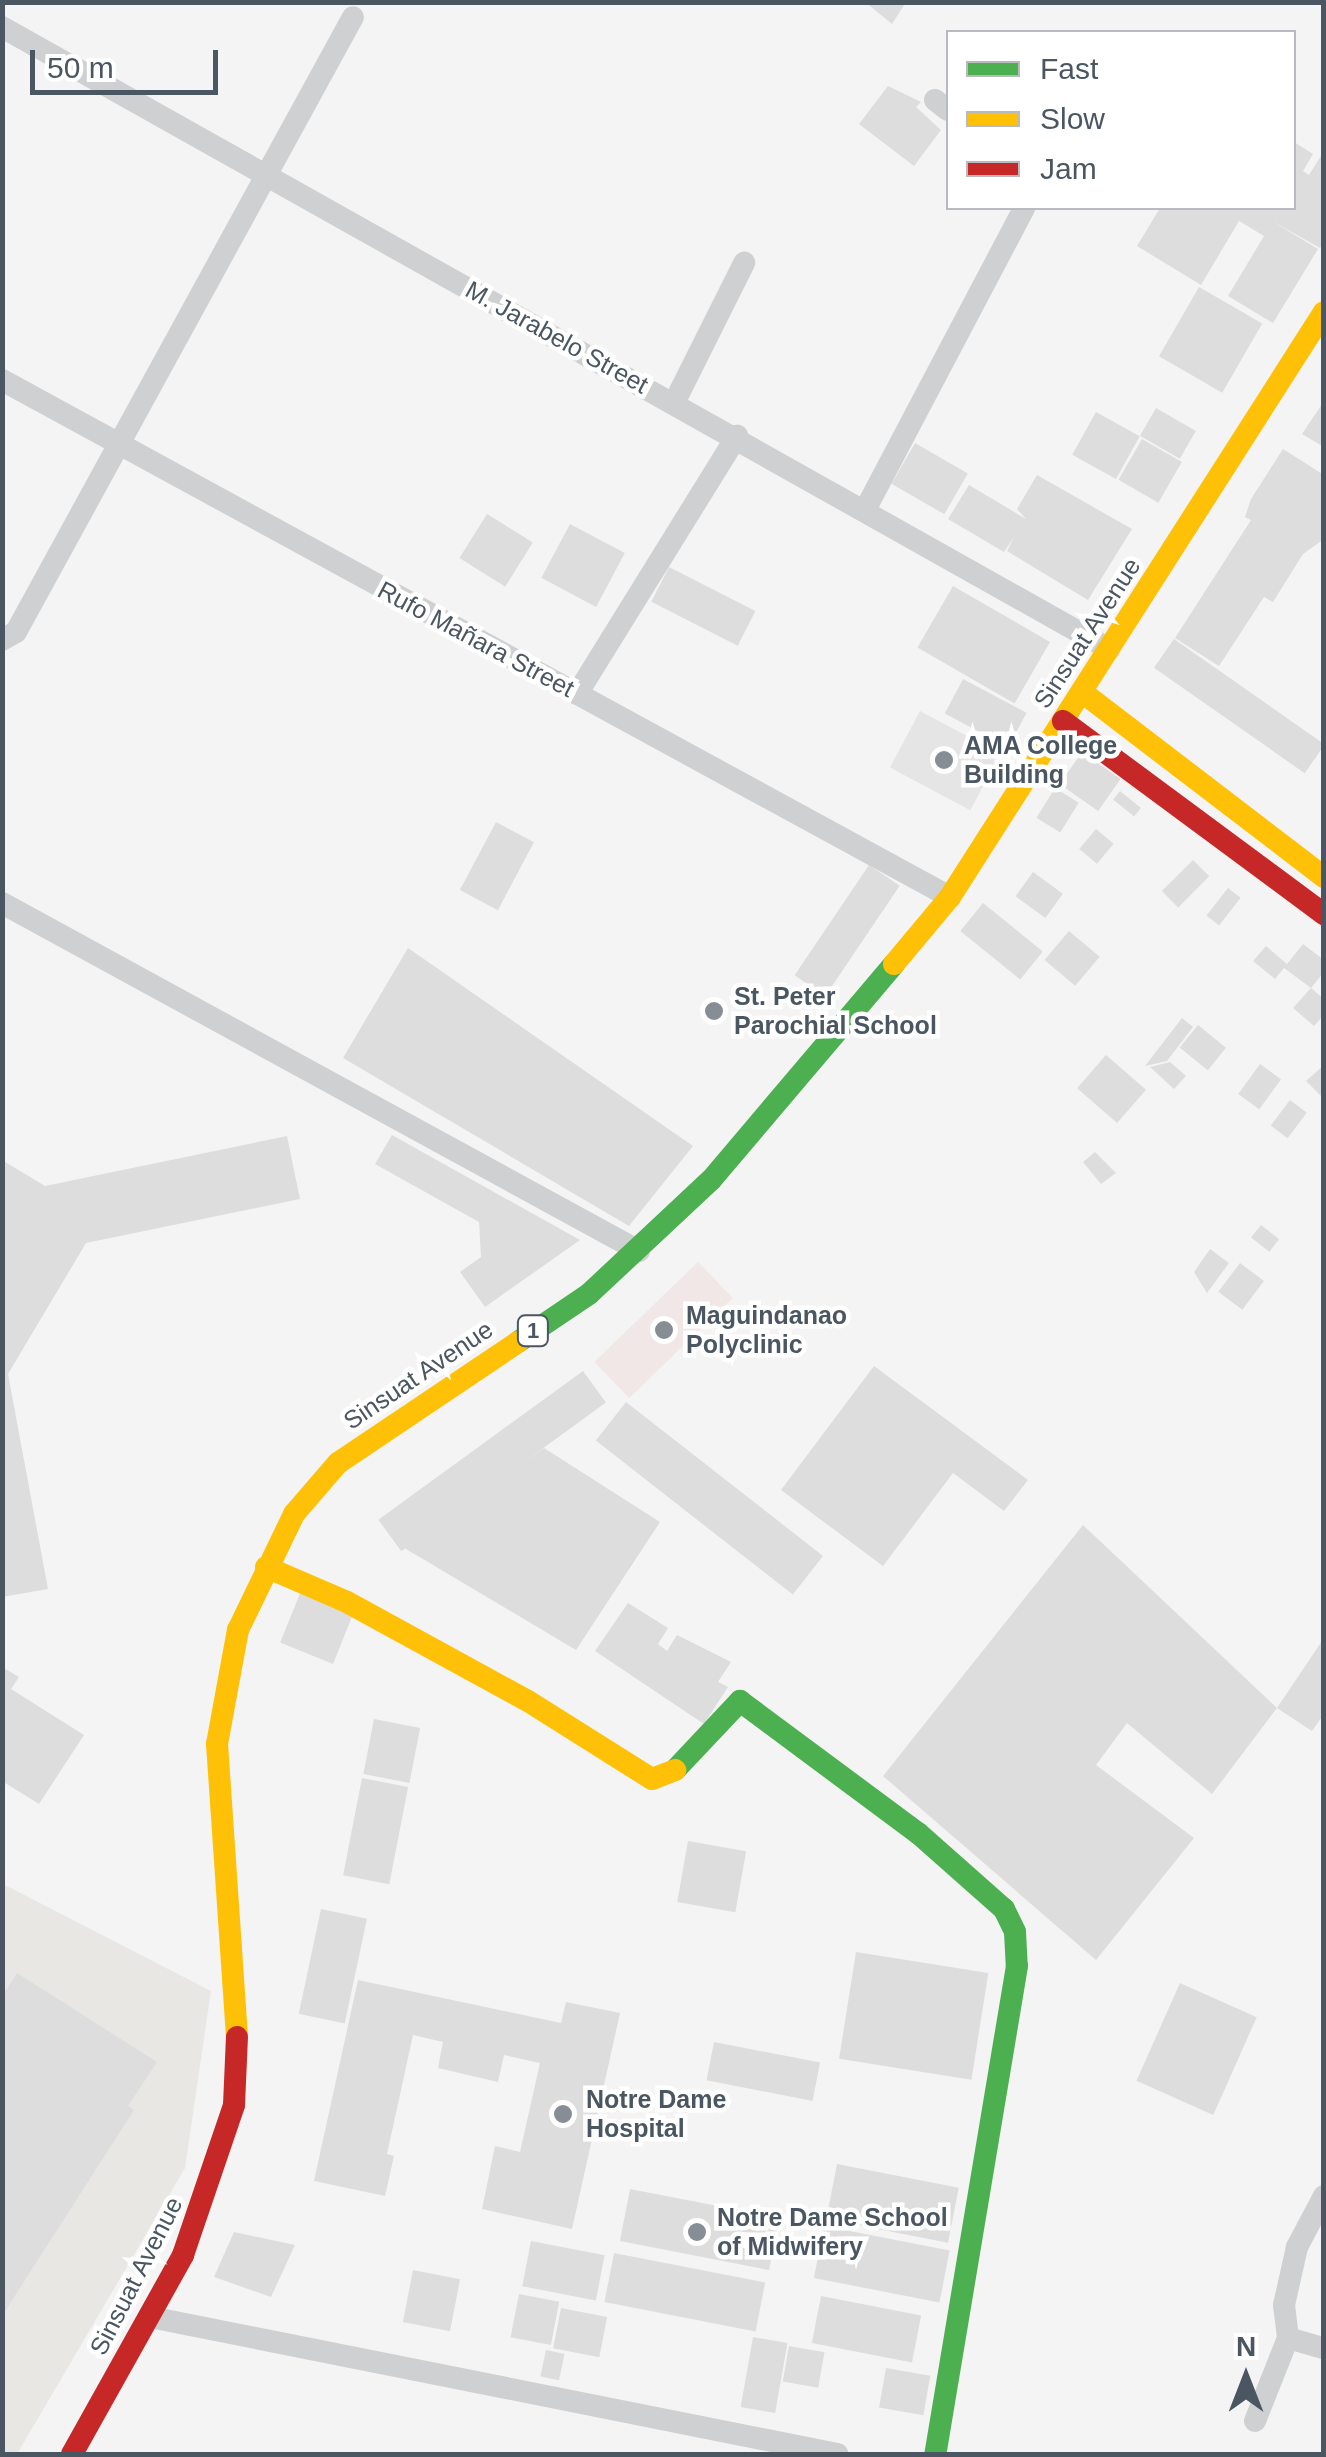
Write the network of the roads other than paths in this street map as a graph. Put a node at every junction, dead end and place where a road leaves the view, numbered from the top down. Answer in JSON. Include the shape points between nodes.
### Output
{"nodes":[{"id":1,"x":353,"y":17,"type":"dead end"},
{"id":2,"x":2,"y":27,"type":"edge"},
{"id":3,"x":263,"y":174,"type":"junction"},
{"id":4,"x":1023,"y":210,"type":"edge"},
{"id":5,"x":744,"y":264,"type":"dead end"},
{"id":6,"x":1324,"y":312,"type":"edge"},
{"id":7,"x":2,"y":380,"type":"edge"},
{"id":8,"x":674,"y":402,"type":"junction"},
{"id":9,"x":737,"y":436,"type":"junction"},
{"id":10,"x":118,"y":446,"type":"junction"},
{"id":11,"x":865,"y":510,"type":"junction"},
{"id":12,"x":2,"y":640,"type":"edge"},
{"id":13,"x":1109,"y":650,"type":"junction"},
{"id":14,"x":1082,"y":692,"type":"junction"},
{"id":15,"x":577,"y":694,"type":"junction"},
{"id":16,"x":1063,"y":721,"type":"junction"},
{"id":17,"x":1324,"y":877,"type":"edge"},
{"id":18,"x":950,"y":897,"type":"junction"},
{"id":19,"x":2,"y":902,"type":"edge"},
{"id":20,"x":1324,"y":914,"type":"edge"},
{"id":21,"x":639,"y":1251,"type":"junction"},
{"id":22,"x":266,"y":1567,"type":"junction"},
{"id":23,"x":1324,"y":2196,"type":"edge"},
{"id":24,"x":150,"y":2317,"type":"junction"},
{"id":25,"x":1288,"y":2338,"type":"junction"},
{"id":26,"x":1324,"y":2348,"type":"edge"},
{"id":27,"x":1255,"y":2421,"type":"dead end"},
{"id":28,"x":72,"y":2454,"type":"edge"},
{"id":29,"x":838,"y":2454,"type":"edge"},
{"id":30,"x":935,"y":2454,"type":"edge"}],
"edges":[{"from":1,"to":3,"type":"street"},
{"from":2,"to":3,"type":"street","name":"M. Jarabelo Street"},
{"from":3,"to":8,"type":"street","name":"M. Jarabelo Street"},
{"from":3,"to":10,"type":"street"},
{"from":4,"to":11,"type":"street"},
{"from":5,"to":8,"type":"street"},
{"from":6,"to":13,"type":"main road","name":"Sinsuat Avenue","number":"1"},
{"from":7,"to":10,"type":"street","name":"Rufo Mañara Street"},
{"from":8,"to":9,"type":"street","name":"M. Jarabelo Street"},
{"from":9,"to":11,"type":"street","name":"M. Jarabelo Street"},
{"from":9,"to":15,"type":"street"},
{"from":10,"to":12,"type":"street","via":[[16,632]]},
{"from":10,"to":15,"type":"street","name":"Rufo Mañara Street"},
{"from":11,"to":13,"type":"street","name":"M. Jarabelo Street"},
{"from":13,"to":14,"type":"main road","name":"Sinsuat Avenue","number":"1"},
{"from":14,"to":16,"type":"main road","name":"Sinsuat Avenue","number":"1"},
{"from":14,"to":17,"type":"main road"},
{"from":15,"to":18,"type":"street","name":"Rufo Mañara Street"},
{"from":16,"to":18,"type":"main road","name":"Sinsuat Avenue","number":"1"},
{"from":16,"to":20,"type":"main road"},
{"from":18,"to":21,"type":"main road","name":"Sinsuat Avenue","number":"1","via":[[712,1180]]},
{"from":19,"to":21,"type":"street"},
{"from":21,"to":22,"type":"main road","name":"Sinsuat Avenue","number":"1","via":[[589,1294],[338,1463],[294,1514]]},
{"from":22,"to":24,"type":"main road","name":"Sinsuat Avenue","number":"1","via":[[225,1673],[217,1744],[238,2077],[211,2187]]},
{"from":22,"to":30,"type":"main road","via":[[348,1602],[528,1700],[652,1780],[670,1775],[740,1701],[918,1833],[1004,1909],[1015,1932],[1017,1966]]},
{"from":23,"to":25,"type":"street","via":[[1296,2247],[1286,2285]]},
{"from":24,"to":28,"type":"main road","name":"Sinsuat Avenue","number":"1"},
{"from":24,"to":29,"type":"street"},
{"from":25,"to":26,"type":"street"},
{"from":25,"to":27,"type":"street"}]}
